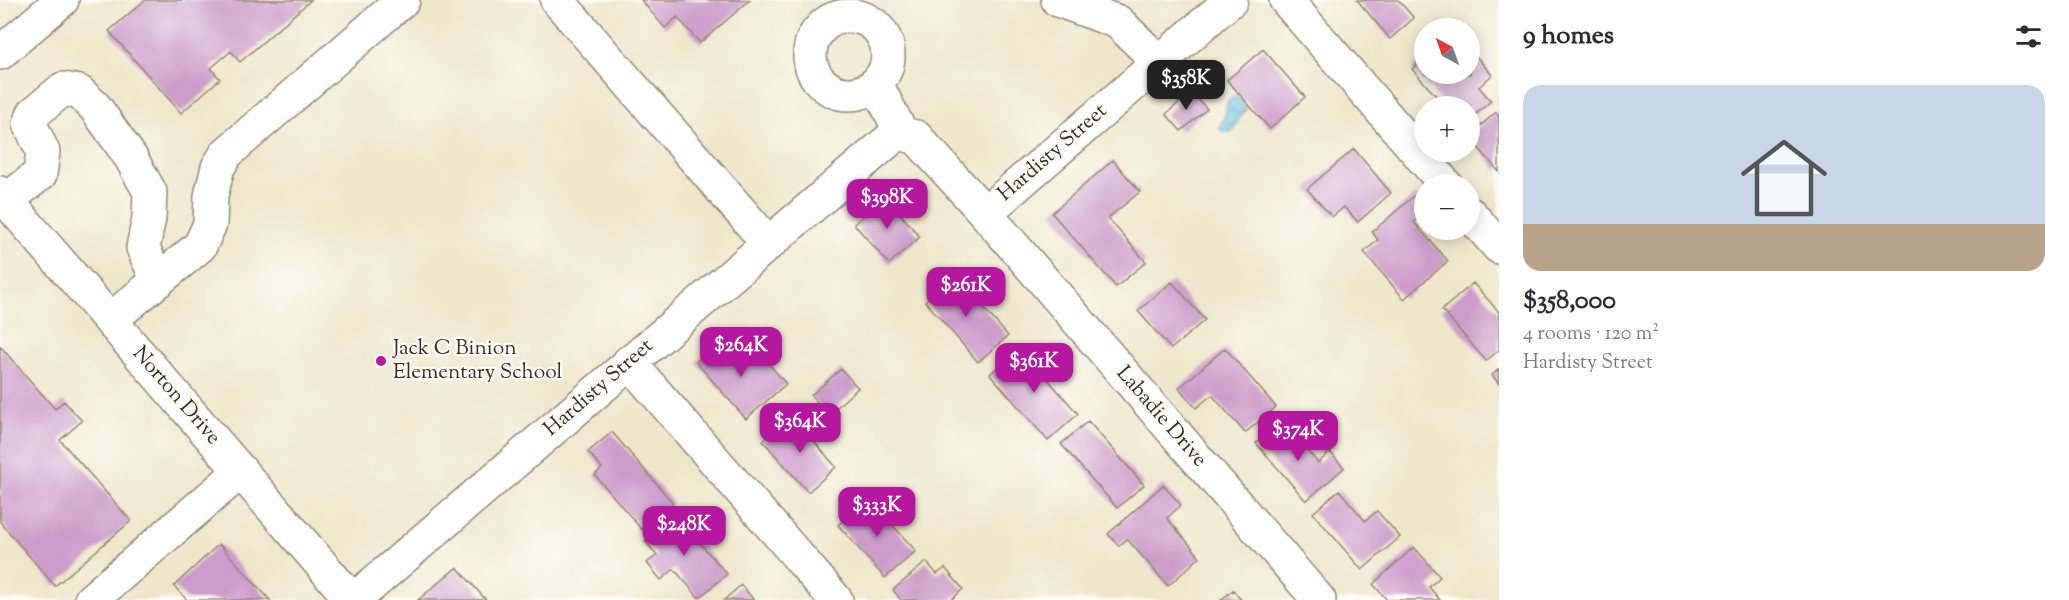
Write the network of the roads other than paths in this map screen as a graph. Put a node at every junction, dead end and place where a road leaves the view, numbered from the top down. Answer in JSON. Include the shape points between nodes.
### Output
{"nodes":[{"id":1,"x":62,"y":0,"type":"edge"},
{"id":2,"x":403,"y":0,"type":"edge"},
{"id":3,"x":557,"y":0,"type":"edge"},
{"id":4,"x":1058,"y":0,"type":"edge"},
{"id":5,"x":1232,"y":0,"type":"edge"},
{"id":6,"x":1286,"y":0,"type":"edge"},
{"id":7,"x":837,"y":8,"type":"edge"},
{"id":8,"x":0,"y":53,"type":"edge"},
{"id":9,"x":1159,"y":62,"type":"junction"},
{"id":10,"x":876,"y":84,"type":"junction"},
{"id":11,"x":902,"y":134,"type":"junction"},
{"id":12,"x":1436,"y":174,"type":"edge"},
{"id":13,"x":3,"y":196,"type":"edge"},
{"id":14,"x":985,"y":213,"type":"junction"},
{"id":15,"x":1480,"y":225,"type":"edge"},
{"id":16,"x":768,"y":243,"type":"junction"},
{"id":17,"x":1499,"y":247,"type":"edge"},
{"id":18,"x":158,"y":281,"type":"junction"},
{"id":19,"x":110,"y":320,"type":"junction"},
{"id":20,"x":629,"y":362,"type":"junction"},
{"id":21,"x":240,"y":471,"type":"junction"},
{"id":22,"x":91,"y":600,"type":"edge"},
{"id":23,"x":353,"y":600,"type":"edge"},
{"id":24,"x":836,"y":600,"type":"edge"},
{"id":25,"x":1318,"y":600,"type":"edge"}],
"edges":[{"from":1,"to":8,"type":"street"},
{"from":2,"to":18,"type":"street","via":[[227,153],[218,167],[210,224],[200,246]]},
{"from":3,"to":16,"type":"street"},
{"from":4,"to":9,"type":"street","via":[[1118,22]]},
{"from":5,"to":9,"type":"street","name":"Hardisty Street"},
{"from":6,"to":12,"type":"street"},
{"from":7,"to":10,"type":"street","via":[[867,20],[884,37],[888,62]]},
{"from":7,"to":10,"type":"street","via":[[812,41],[809,54],[817,80],[827,89],[854,95]]},
{"from":9,"to":14,"type":"street","name":"Hardisty Street"},
{"from":10,"to":11,"type":"street"},
{"from":11,"to":14,"type":"street","name":"Labadie Drive","via":[[916,137]]},
{"from":11,"to":16,"type":"street","name":"Hardisty Street","via":[[895,135]]},
{"from":13,"to":18,"type":"street","via":[[40,174],[43,152],[30,124],[34,113],[63,90],[79,92],[101,116],[150,192],[143,248]]},
{"from":13,"to":19,"type":"street","name":"Norton Drive"},
{"from":14,"to":25,"type":"street","name":"Labadie Drive"},
{"from":15,"to":17,"type":"street"},
{"from":16,"to":20,"type":"street","name":"Hardisty Street"},
{"from":18,"to":19,"type":"street"},
{"from":19,"to":21,"type":"street","name":"Norton Drive"},
{"from":20,"to":23,"type":"street","name":"Hardisty Street"},
{"from":20,"to":24,"type":"street"},
{"from":21,"to":22,"type":"street"},
{"from":21,"to":23,"type":"street","name":"Norton Drive"}]}
